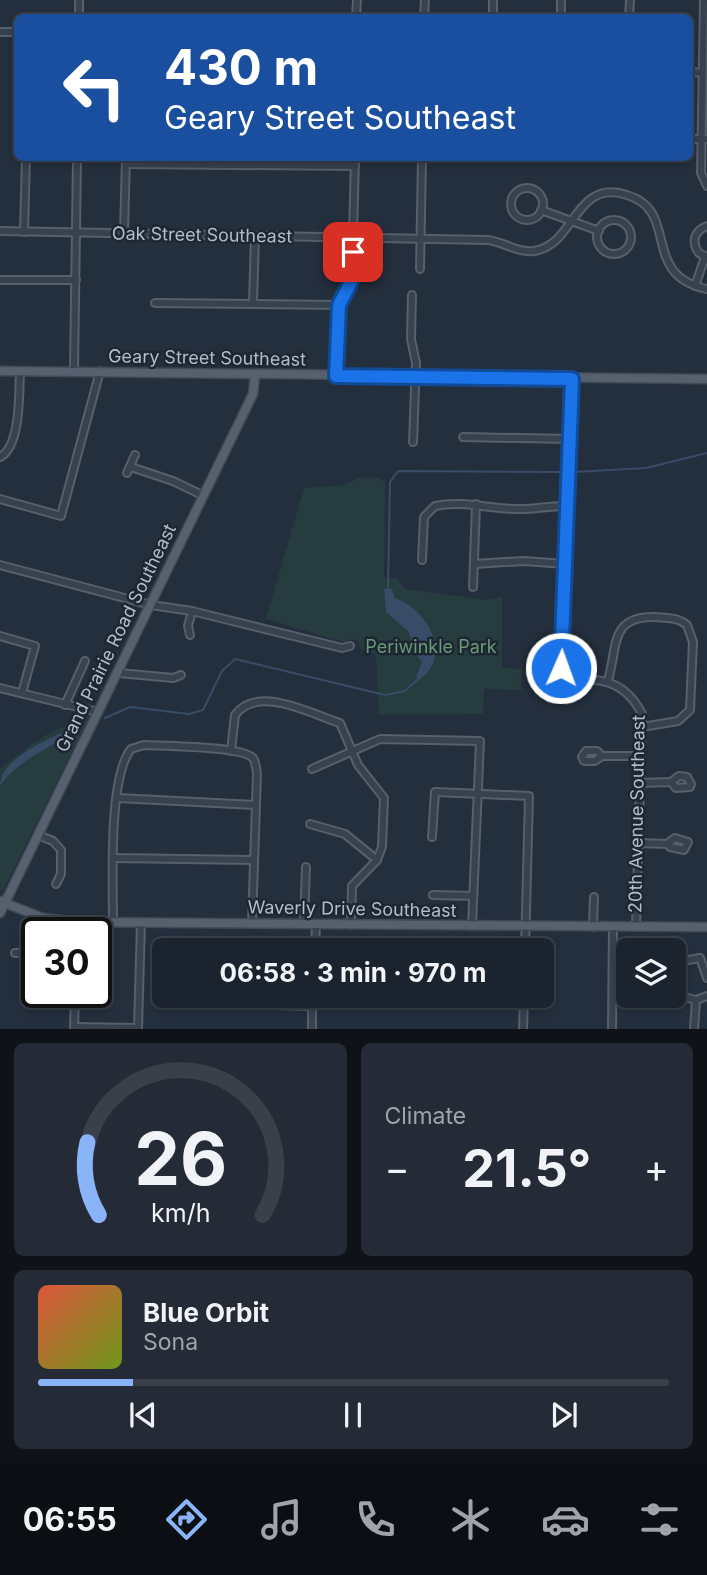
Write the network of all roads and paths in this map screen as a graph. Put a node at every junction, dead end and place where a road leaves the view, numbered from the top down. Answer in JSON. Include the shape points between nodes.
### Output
{"nodes":[{"id":1,"x":704,"y":0,"type":"edge"},
{"id":2,"x":693,"y":72,"type":"edge"},
{"id":3,"x":703,"y":72,"type":"junction"},
{"id":4,"x":704,"y":139,"type":"edge"},
{"id":5,"x":26,"y":161,"type":"edge"},
{"id":6,"x":77,"y":161,"type":"edge"},
{"id":7,"x":126,"y":161,"type":"edge"},
{"id":8,"x":355,"y":161,"type":"edge"},
{"id":9,"x":422,"y":161,"type":"edge"},
{"id":10,"x":355,"y":166,"type":"junction"},
{"id":11,"x":707,"y":186,"type":"edge"},
{"id":12,"x":541,"y":210,"type":"junction"},
{"id":13,"x":571,"y":222,"type":"junction"},
{"id":14,"x":707,"y":226,"type":"edge"},
{"id":15,"x":0,"y":231,"type":"edge"},
{"id":16,"x":599,"y":231,"type":"junction"},
{"id":17,"x":24,"y":232,"type":"junction"},
{"id":18,"x":76,"y":233,"type":"junction"},
{"id":19,"x":124,"y":233,"type":"junction"},
{"id":20,"x":255,"y":236,"type":"junction"},
{"id":21,"x":354,"y":237,"type":"junction"},
{"id":22,"x":421,"y":238,"type":"junction"},
{"id":23,"x":706,"y":257,"type":"edge"},
{"id":24,"x":420,"y":270,"type":"dead end"},
{"id":25,"x":76,"y":280,"type":"junction"},
{"id":26,"x":0,"y":281,"type":"edge"},
{"id":27,"x":695,"y":286,"type":"junction"},
{"id":28,"x":707,"y":289,"type":"edge"},
{"id":29,"x":412,"y":295,"type":"dead end"},
{"id":30,"x":155,"y":303,"type":"dead end"},
{"id":31,"x":253,"y":303,"type":"junction"},
{"id":32,"x":339,"y":305,"type":"junction"},
{"id":33,"x":0,"y":371,"type":"edge"},
{"id":34,"x":20,"y":371,"type":"junction"},
{"id":35,"x":74,"y":371,"type":"junction"},
{"id":36,"x":100,"y":372,"type":"junction"},
{"id":37,"x":255,"y":376,"type":"junction"},
{"id":38,"x":336,"y":376,"type":"junction"},
{"id":39,"x":416,"y":377,"type":"junction"},
{"id":40,"x":572,"y":379,"type":"junction"},
{"id":41,"x":707,"y":379,"type":"edge"},
{"id":42,"x":463,"y":437,"type":"dead end"},
{"id":43,"x":570,"y":439,"type":"junction"},
{"id":44,"x":413,"y":442,"type":"dead end"},
{"id":45,"x":135,"y":455,"type":"dead end"},
{"id":46,"x":1,"y":457,"type":"edge"},
{"id":47,"x":202,"y":495,"type":"junction"},
{"id":48,"x":0,"y":499,"type":"edge"},
{"id":49,"x":476,"y":505,"type":"junction"},
{"id":50,"x":567,"y":506,"type":"junction"},
{"id":51,"x":422,"y":560,"type":"dead end"},
{"id":52,"x":474,"y":564,"type":"junction"},
{"id":53,"x":565,"y":564,"type":"junction"},
{"id":54,"x":0,"y":565,"type":"edge"},
{"id":55,"x":473,"y":587,"type":"dead end"},
{"id":56,"x":151,"y":606,"type":"junction"},
{"id":57,"x":192,"y":611,"type":"junction"},
{"id":58,"x":190,"y":635,"type":"dead end"},
{"id":59,"x":0,"y":636,"type":"edge"},
{"id":60,"x":350,"y":646,"type":"dead end"},
{"id":61,"x":85,"y":662,"type":"dead end"},
{"id":62,"x":119,"y":673,"type":"junction"},
{"id":63,"x":181,"y":675,"type":"dead end"},
{"id":64,"x":608,"y":680,"type":"junction"},
{"id":65,"x":0,"y":688,"type":"edge"},
{"id":66,"x":22,"y":693,"type":"junction"},
{"id":67,"x":65,"y":705,"type":"junction"},
{"id":68,"x":98,"y":712,"type":"junction"},
{"id":69,"x":642,"y":727,"type":"junction"},
{"id":70,"x":231,"y":751,"type":"junction"},
{"id":71,"x":353,"y":752,"type":"junction"},
{"id":72,"x":603,"y":756,"type":"dead end"},
{"id":73,"x":639,"y":756,"type":"junction"},
{"id":74,"x":312,"y":769,"type":"dead end"},
{"id":75,"x":671,"y":782,"type":"dead end"},
{"id":76,"x":639,"y":783,"type":"junction"},
{"id":77,"x":477,"y":795,"type":"junction"},
{"id":78,"x":118,"y":798,"type":"junction"},
{"id":79,"x":255,"y":805,"type":"junction"},
{"id":80,"x":310,"y":824,"type":"dead end"},
{"id":81,"x":38,"y":835,"type":"junction"},
{"id":82,"x":432,"y":837,"type":"dead end"},
{"id":83,"x":638,"y":843,"type":"junction"},
{"id":84,"x":667,"y":844,"type":"dead end"},
{"id":85,"x":113,"y":858,"type":"junction"},
{"id":86,"x":253,"y":860,"type":"junction"},
{"id":87,"x":377,"y":860,"type":"junction"},
{"id":88,"x":306,"y":867,"type":"dead end"},
{"id":89,"x":56,"y":884,"type":"dead end"},
{"id":90,"x":433,"y":895,"type":"dead end"},
{"id":91,"x":473,"y":896,"type":"junction"},
{"id":92,"x":594,"y":897,"type":"dead end"},
{"id":93,"x":3,"y":902,"type":"edge"},
{"id":94,"x":0,"y":913,"type":"edge"},
{"id":95,"x":40,"y":917,"type":"edge"},
{"id":96,"x":113,"y":922,"type":"joint"},
{"id":97,"x":141,"y":923,"type":"junction"},
{"id":98,"x":252,"y":923,"type":"junction"},
{"id":99,"x":304,"y":924,"type":"junction"},
{"id":100,"x":316,"y":924,"type":"junction"},
{"id":101,"x":351,"y":925,"type":"junction"},
{"id":102,"x":472,"y":926,"type":"junction"},
{"id":103,"x":613,"y":926,"type":"junction"},
{"id":104,"x":636,"y":926,"type":"junction"},
{"id":105,"x":525,"y":927,"type":"junction"},
{"id":106,"x":593,"y":927,"type":"junction"},
{"id":107,"x":707,"y":927,"type":"edge"},
{"id":108,"x":315,"y":938,"type":"edge"},
{"id":109,"x":525,"y":938,"type":"edge"},
{"id":110,"x":15,"y":953,"type":"dead end"},
{"id":111,"x":21,"y":953,"type":"edge"},
{"id":112,"x":686,"y":960,"type":"edge"},
{"id":113,"x":707,"y":978,"type":"edge"},
{"id":114,"x":707,"y":996,"type":"edge"},
{"id":115,"x":686,"y":998,"type":"edge"},
{"id":116,"x":696,"y":1000,"type":"junction"},
{"id":117,"x":75,"y":1008,"type":"edge"},
{"id":118,"x":312,"y":1008,"type":"edge"},
{"id":119,"x":524,"y":1008,"type":"edge"},
{"id":120,"x":74,"y":1028,"type":"edge"},
{"id":121,"x":138,"y":1029,"type":"edge"},
{"id":122,"x":312,"y":1029,"type":"edge"},
{"id":123,"x":523,"y":1029,"type":"edge"},
{"id":124,"x":612,"y":1029,"type":"edge"},
{"id":125,"x":694,"y":1029,"type":"edge"}],
"edges":[{"from":1,"to":3,"type":"street"},
{"from":2,"to":3,"type":"street"},
{"from":3,"to":4,"type":"street"},
{"from":4,"to":11,"type":"street","via":[[701,165]]},
{"from":5,"to":17,"type":"street"},
{"from":6,"to":18,"type":"street"},
{"from":7,"to":10,"type":"street"},
{"from":7,"to":19,"type":"street"},
{"from":8,"to":10,"type":"street"},
{"from":9,"to":22,"type":"street"},
{"from":10,"to":21,"type":"street"},
{"from":12,"to":12,"type":"street","via":[[541,198],[533,189],[520,189],[512,198],[512,210],[520,219],[533,219]]},
{"from":12,"to":13,"type":"street"},
{"from":13,"to":16,"type":"street"},
{"from":13,"to":22,"type":"street","name":"Oak Street Southeast","via":[[552,244],[533,251],[488,240]]},
{"from":13,"to":27,"type":"street","name":"Oak Street Southeast","via":[[584,203],[600,195],[634,197],[654,217],[670,267]]},
{"from":14,"to":23,"type":"street","via":[[694,240]]},
{"from":15,"to":17,"type":"street","name":"Oak Street Southeast"},
{"from":16,"to":16,"type":"street","via":[[598,242],[607,252],[620,253],[630,244],[630,231],[622,222],[609,221]]},
{"from":17,"to":18,"type":"street","name":"Oak Street Southeast"},
{"from":18,"to":19,"type":"street","name":"Oak Street Southeast"},
{"from":18,"to":25,"type":"street"},
{"from":19,"to":20,"type":"street","name":"Oak Street Southeast"},
{"from":20,"to":21,"type":"street","name":"Oak Street Southeast"},
{"from":20,"to":31,"type":"street"},
{"from":21,"to":22,"type":"street","name":"Oak Street Southeast"},
{"from":21,"to":32,"type":"street","via":[[352,274]]},
{"from":22,"to":24,"type":"street"},
{"from":23,"to":27,"type":"street"},
{"from":25,"to":26,"type":"street"},
{"from":25,"to":35,"type":"street"},
{"from":27,"to":28,"type":"street"},
{"from":29,"to":39,"type":"street"},
{"from":30,"to":31,"type":"street"},
{"from":31,"to":32,"type":"street"},
{"from":32,"to":38,"type":"street"},
{"from":33,"to":34,"type":"main road","name":"Geary Street Southeast"},
{"from":34,"to":35,"type":"main road","name":"Geary Street Southeast"},
{"from":34,"to":46,"type":"street","via":[[18,418]]},
{"from":35,"to":36,"type":"main road","name":"Geary Street Southeast"},
{"from":36,"to":37,"type":"main road","name":"Geary Street Southeast"},
{"from":36,"to":48,"type":"street","via":[[61,516]]},
{"from":37,"to":38,"type":"main road","name":"Geary Street Southeast"},
{"from":37,"to":47,"type":"main road","name":"Grand Prairie Road Southeast","via":[[253,394]]},
{"from":38,"to":39,"type":"main road","name":"Geary Street Southeast"},
{"from":39,"to":40,"type":"main road","name":"Geary Street Southeast"},
{"from":39,"to":44,"type":"street"},
{"from":40,"to":41,"type":"main road","name":"Geary Street Southeast"},
{"from":40,"to":43,"type":"street"},
{"from":42,"to":43,"type":"street"},
{"from":43,"to":50,"type":"street"},
{"from":45,"to":47,"type":"street","via":[[129,470],[173,481]]},
{"from":47,"to":56,"type":"main road","name":"Grand Prairie Road Southeast"},
{"from":49,"to":50,"type":"street","via":[[521,510]]},
{"from":49,"to":51,"type":"street","via":[[443,504],[428,510]]},
{"from":49,"to":52,"type":"street"},
{"from":50,"to":53,"type":"street"},
{"from":52,"to":53,"type":"street"},
{"from":52,"to":55,"type":"street"},
{"from":53,"to":64,"type":"street","via":[[563,673],[570,678]]},
{"from":54,"to":56,"type":"street"},
{"from":56,"to":57,"type":"street"},
{"from":56,"to":62,"type":"main road","name":"Grand Prairie Road Southeast"},
{"from":57,"to":58,"type":"street"},
{"from":57,"to":60,"type":"street","via":[[342,648]]},
{"from":59,"to":66,"type":"street","via":[[35,646]]},
{"from":61,"to":67,"type":"street"},
{"from":62,"to":63,"type":"street"},
{"from":62,"to":68,"type":"main road","name":"Grand Prairie Road Southeast"},
{"from":64,"to":69,"type":"street","name":"20th Avenue Southeast","via":[[636,702]]},
{"from":64,"to":69,"type":"street","via":[[619,624],[644,617],[689,623],[693,654],[689,718]]},
{"from":65,"to":66,"type":"street"},
{"from":66,"to":67,"type":"street"},
{"from":67,"to":68,"type":"street"},
{"from":68,"to":81,"type":"main road","name":"Grand Prairie Road Southeast"},
{"from":69,"to":73,"type":"street","name":"20th Avenue Southeast"},
{"from":70,"to":71,"type":"street","via":[[235,715],[249,702],[267,700],[340,723]]},
{"from":70,"to":78,"type":"street","via":[[144,745],[131,749],[123,764]]},
{"from":70,"to":79,"type":"street","via":[[246,753],[256,764]]},
{"from":71,"to":74,"type":"street"},
{"from":71,"to":77,"type":"street","via":[[380,739],[480,741]]},
{"from":71,"to":87,"type":"street","via":[[384,798],[382,847]]},
{"from":72,"to":73,"type":"street"},
{"from":73,"to":76,"type":"street","name":"20th Avenue Southeast"},
{"from":75,"to":76,"type":"street"},
{"from":76,"to":83,"type":"street","name":"20th Avenue Southeast"},
{"from":77,"to":82,"type":"street","via":[[435,792]]},
{"from":77,"to":91,"type":"street"},
{"from":77,"to":105,"type":"street","via":[[529,796]]},
{"from":78,"to":79,"type":"street"},
{"from":78,"to":85,"type":"street"},
{"from":79,"to":86,"type":"street"},
{"from":80,"to":87,"type":"street","via":[[345,834]]},
{"from":81,"to":89,"type":"street","via":[[61,850]]},
{"from":81,"to":93,"type":"main road","name":"Grand Prairie Road Southeast"},
{"from":83,"to":84,"type":"street"},
{"from":83,"to":104,"type":"street","name":"20th Avenue Southeast"},
{"from":85,"to":86,"type":"street"},
{"from":85,"to":96,"type":"street"},
{"from":86,"to":98,"type":"street"},
{"from":87,"to":101,"type":"street","via":[[352,886]]},
{"from":88,"to":99,"type":"street"},
{"from":90,"to":91,"type":"street"},
{"from":91,"to":102,"type":"street"},
{"from":92,"to":106,"type":"street"},
{"from":93,"to":94,"type":"main road","name":"Grand Prairie Road Southeast"},
{"from":93,"to":95,"type":"main road","name":"Waverly Drive Southeast"},
{"from":96,"to":97,"type":"main road","name":"Waverly Drive Southeast"},
{"from":97,"to":98,"type":"main road","name":"Waverly Drive Southeast"},
{"from":97,"to":121,"type":"street"},
{"from":98,"to":99,"type":"main road","name":"Waverly Drive Southeast"},
{"from":99,"to":100,"type":"main road","name":"Waverly Drive Southeast"},
{"from":100,"to":101,"type":"main road","name":"Waverly Drive Southeast"},
{"from":100,"to":108,"type":"street"},
{"from":101,"to":102,"type":"main road","name":"Waverly Drive Southeast"},
{"from":102,"to":105,"type":"main road","name":"Waverly Drive Southeast"},
{"from":103,"to":104,"type":"main road","name":"Waverly Drive Southeast"},
{"from":103,"to":106,"type":"main road","name":"Waverly Drive Southeast"},
{"from":103,"to":124,"type":"street","name":"20th Avenue Southeast"},
{"from":104,"to":107,"type":"main road","name":"Waverly Drive Southeast"},
{"from":105,"to":106,"type":"main road","name":"Waverly Drive Southeast"},
{"from":105,"to":109,"type":"street"},
{"from":110,"to":111,"type":"street"},
{"from":112,"to":113,"type":"street","via":[[700,958]]},
{"from":114,"to":116,"type":"street"},
{"from":115,"to":116,"type":"street"},
{"from":116,"to":125,"type":"street"},
{"from":117,"to":120,"type":"street"},
{"from":118,"to":122,"type":"street"},
{"from":119,"to":123,"type":"street"},
{"from":120,"to":121,"type":"street"}]}
